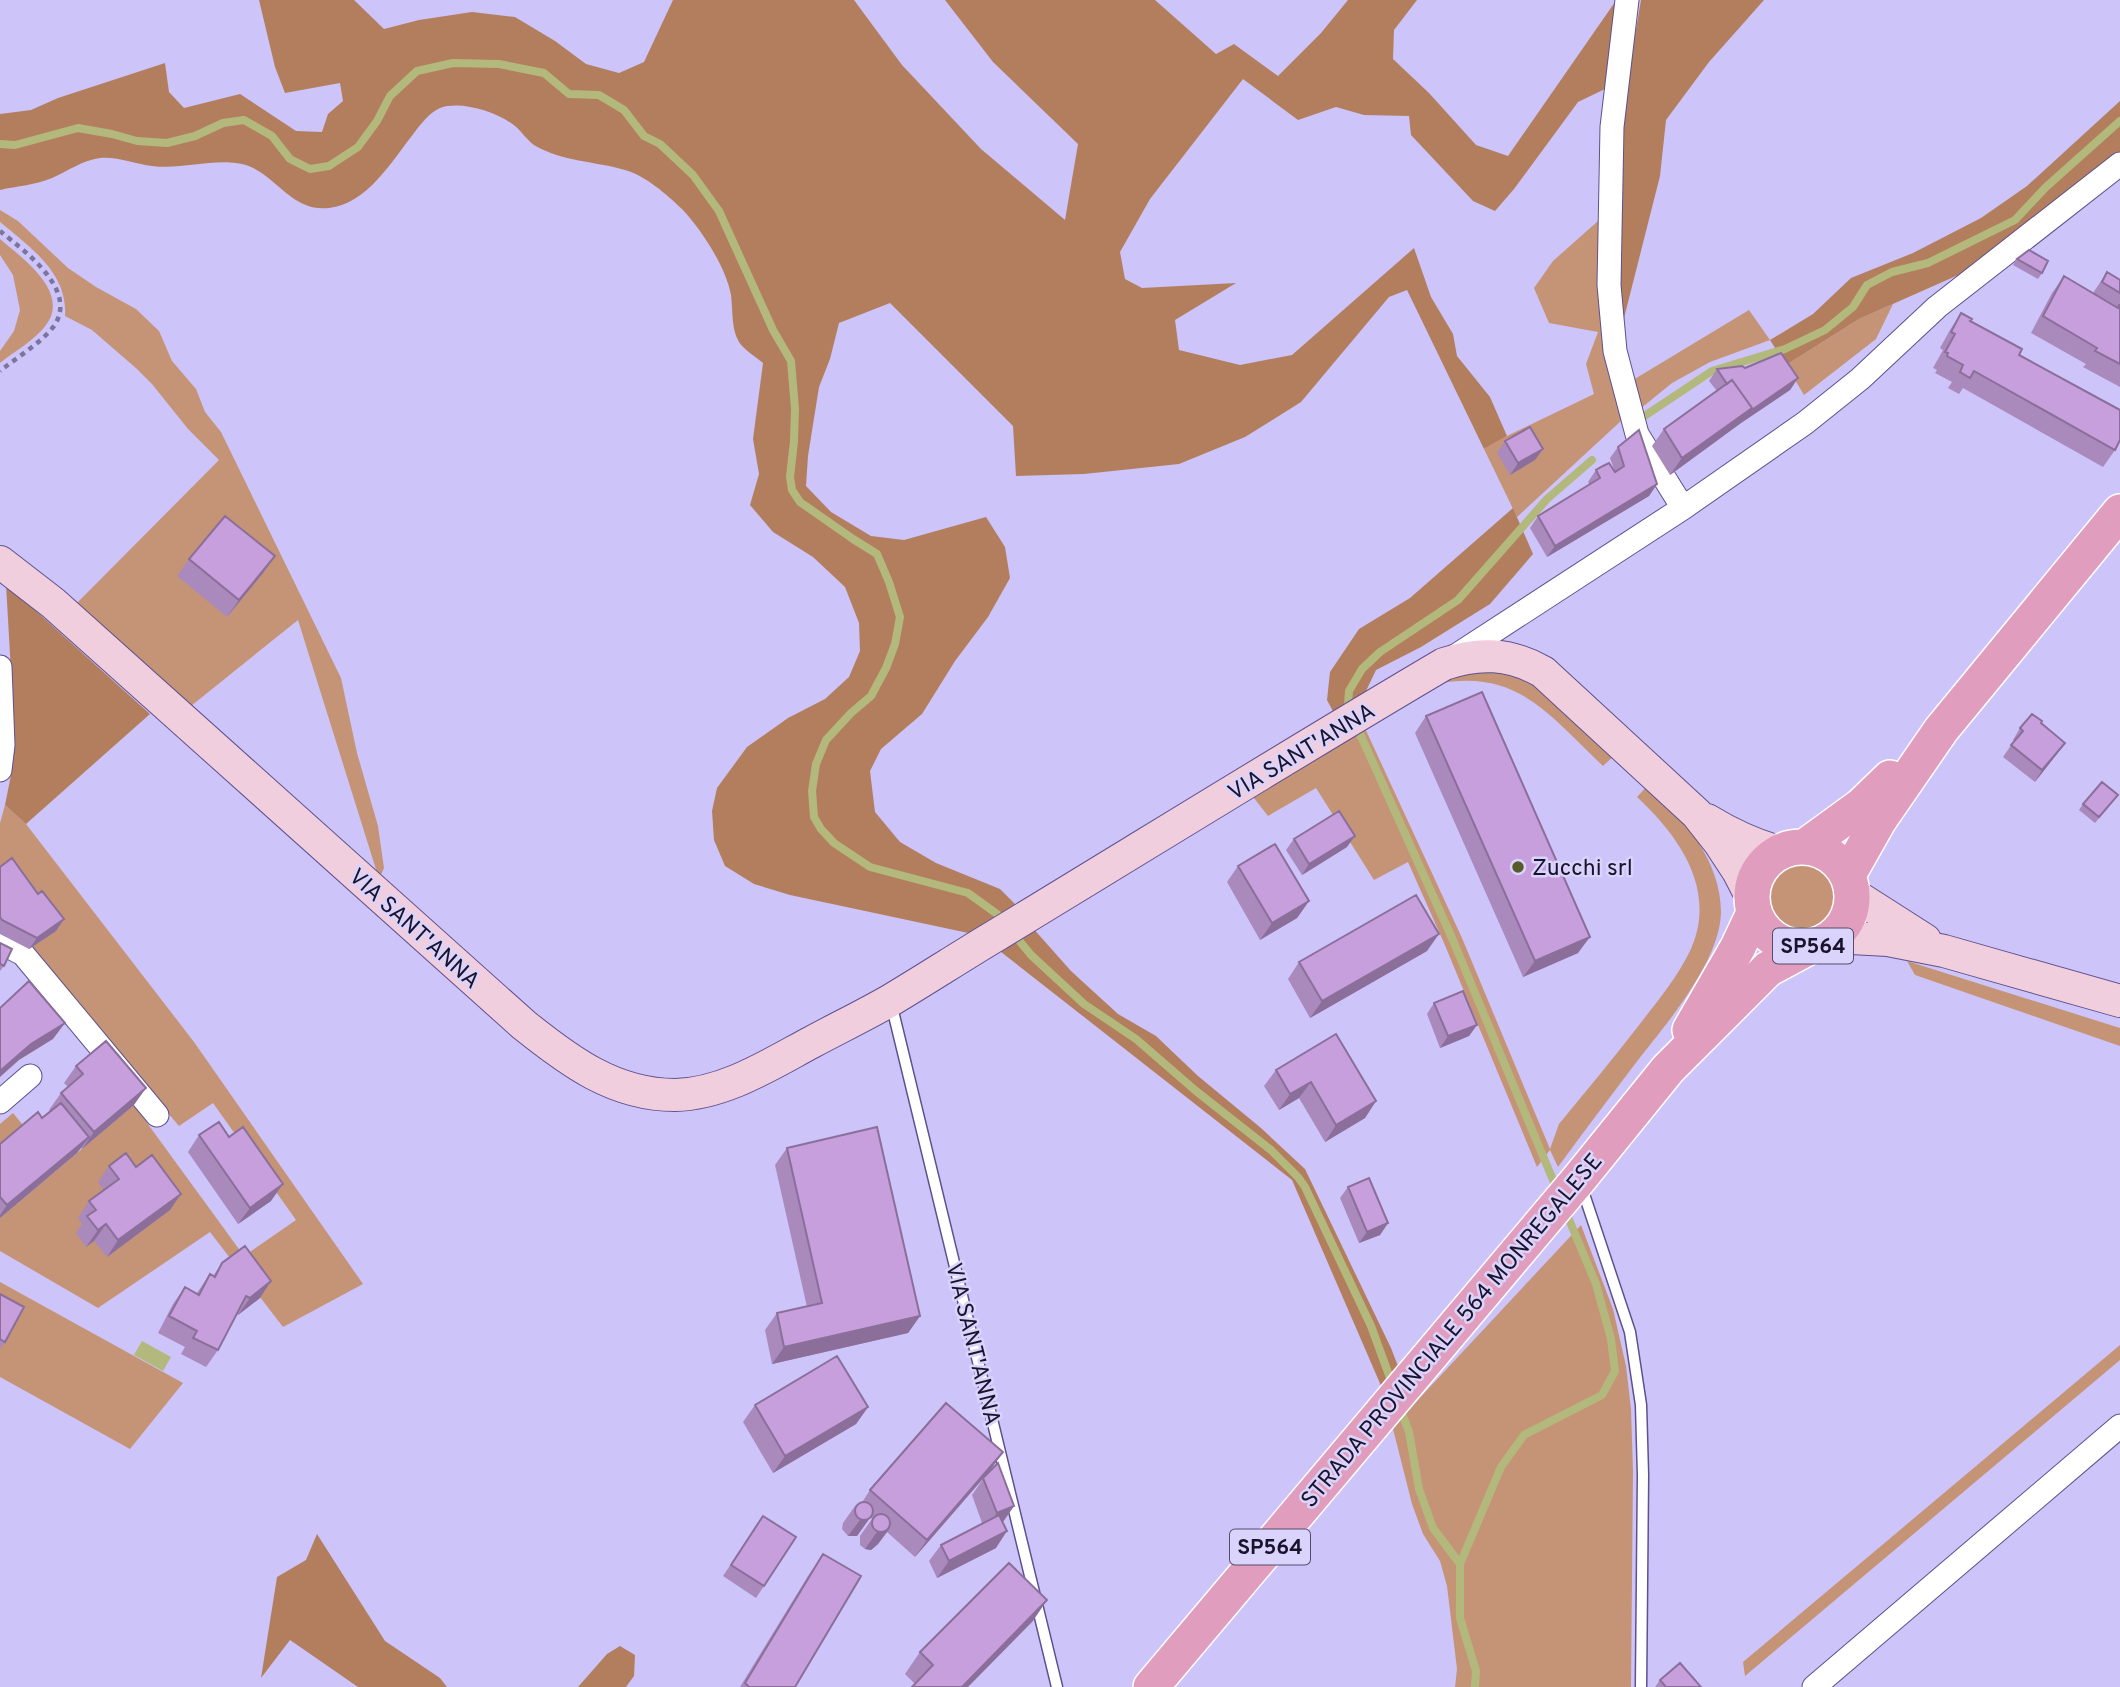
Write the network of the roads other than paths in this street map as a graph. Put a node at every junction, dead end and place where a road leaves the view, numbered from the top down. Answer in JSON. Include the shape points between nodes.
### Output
{"nodes":[{"id":1,"x":1627,"y":0,"type":"edge"},
{"id":2,"x":2120,"y":164,"type":"edge"},
{"id":3,"x":1683,"y":508,"type":"junction"},
{"id":4,"x":2114,"y":528,"type":"edge"},
{"id":5,"x":0,"y":562,"type":"edge"},
{"id":6,"x":1444,"y":664,"type":"junction"},
{"id":7,"x":0,"y":667,"type":"edge"},
{"id":8,"x":1941,"y":730,"type":"junction"},
{"id":9,"x":0,"y":771,"type":"edge"},
{"id":10,"x":1697,"y":814,"type":"junction"},
{"id":11,"x":1792,"y":849,"type":"junction"},
{"id":12,"x":1851,"y":884,"type":"junction"},
{"id":13,"x":1753,"y":906,"type":"junction"},
{"id":14,"x":0,"y":943,"type":"edge"},
{"id":15,"x":1820,"y":943,"type":"junction"},
{"id":16,"x":1944,"y":951,"type":"junction"},
{"id":17,"x":891,"y":1000,"type":"junction"},
{"id":18,"x":2120,"y":1001,"type":"edge"},
{"id":19,"x":1668,"y":1069,"type":"junction"},
{"id":20,"x":30,"y":1076,"type":"dead end"},
{"id":21,"x":0,"y":1102,"type":"edge"},
{"id":22,"x":157,"y":1115,"type":"dead end"},
{"id":23,"x":1567,"y":1194,"type":"junction"},
{"id":24,"x":2120,"y":1426,"type":"edge"},
{"id":25,"x":1057,"y":1687,"type":"edge"},
{"id":26,"x":1151,"y":1687,"type":"edge"},
{"id":27,"x":1641,"y":1687,"type":"edge"},
{"id":28,"x":1814,"y":1687,"type":"edge"}],
"edges":[{"from":1,"to":3,"type":"street","via":[[1612,127],[1609,285],[1615,351],[1637,434]]},
{"from":2,"to":3,"type":"street","via":[[1937,307],[1805,423]]},
{"from":3,"to":6,"type":"street"},
{"from":4,"to":8,"type":"main road","name":"STRADA PROVINCIALE 564 MONREGALESE","number":"SP564"},
{"from":5,"to":17,"type":"street","name":"VIA SANT'ANNA","via":[[53,603],[486,992],[588,1072],[637,1091],[699,1092],[758,1071]]},
{"from":6,"to":10,"type":"street","name":"VIA SANT'ANNA","via":[[1494,655],[1520,660],[1543,672]]},
{"from":6,"to":17,"type":"street","name":"VIA SANT'ANNA"},
{"from":7,"to":9,"type":"street"},
{"from":8,"to":11,"type":"main road","name":"STRADA PROVINCIALE 564 MONREGALESE","number":"SP564","via":[[1861,806]]},
{"from":8,"to":12,"type":"main road","name":"STRADA PROVINCIALE 564 MONREGALESE","number":"SP564","via":[[1879,820]]},
{"from":10,"to":11,"type":"street","name":"VIA SANT'ANNA","via":[[1757,846]]},
{"from":10,"to":13,"type":"street","name":"VIA SANT'ANNA","via":[[1738,871]]},
{"from":11,"to":12,"type":"main road","via":[[1819,849],[1830,855],[1841,864]]},
{"from":11,"to":13,"type":"main road","name":"STRADA PROVINCIALE 564 MONREGALESE","number":"SP564","via":[[1768,860],[1759,871]]},
{"from":12,"to":15,"type":"main road","name":"STRADA PROVINCIALE 564 MONREGALESE","number":"SP564","via":[[1851,910],[1845,925]]},
{"from":12,"to":16,"type":"street","via":[[1895,922]]},
{"from":13,"to":15,"type":"main road","number":"SP564","via":[[1762,928],[1774,939],[1790,946]]},
{"from":13,"to":19,"type":"main road","name":"STRADA PROVINCIALE 564 MONREGALESE","number":"SP564","via":[[1738,947]]},
{"from":14,"to":22,"type":"street","via":[[23,954]]},
{"from":15,"to":16,"type":"street","via":[[1888,940]]},
{"from":15,"to":19,"type":"main road","name":"STRADA PROVINCIALE 564 MONREGALESE","number":"SP564","via":[[1768,970]]},
{"from":16,"to":18,"type":"street"},
{"from":17,"to":25,"type":"lane","name":"VIA SANT'ANNA"},
{"from":19,"to":23,"type":"main road","name":"STRADA PROVINCIALE 564 MONREGALESE","number":"SP564"},
{"from":20,"to":21,"type":"street"},
{"from":23,"to":26,"type":"main road","name":"STRADA PROVINCIALE 564 MONREGALESE","number":"SP564"},
{"from":23,"to":27,"type":"lane","via":[[1604,1250],[1630,1332],[1641,1405]]},
{"from":24,"to":28,"type":"street"}]}
